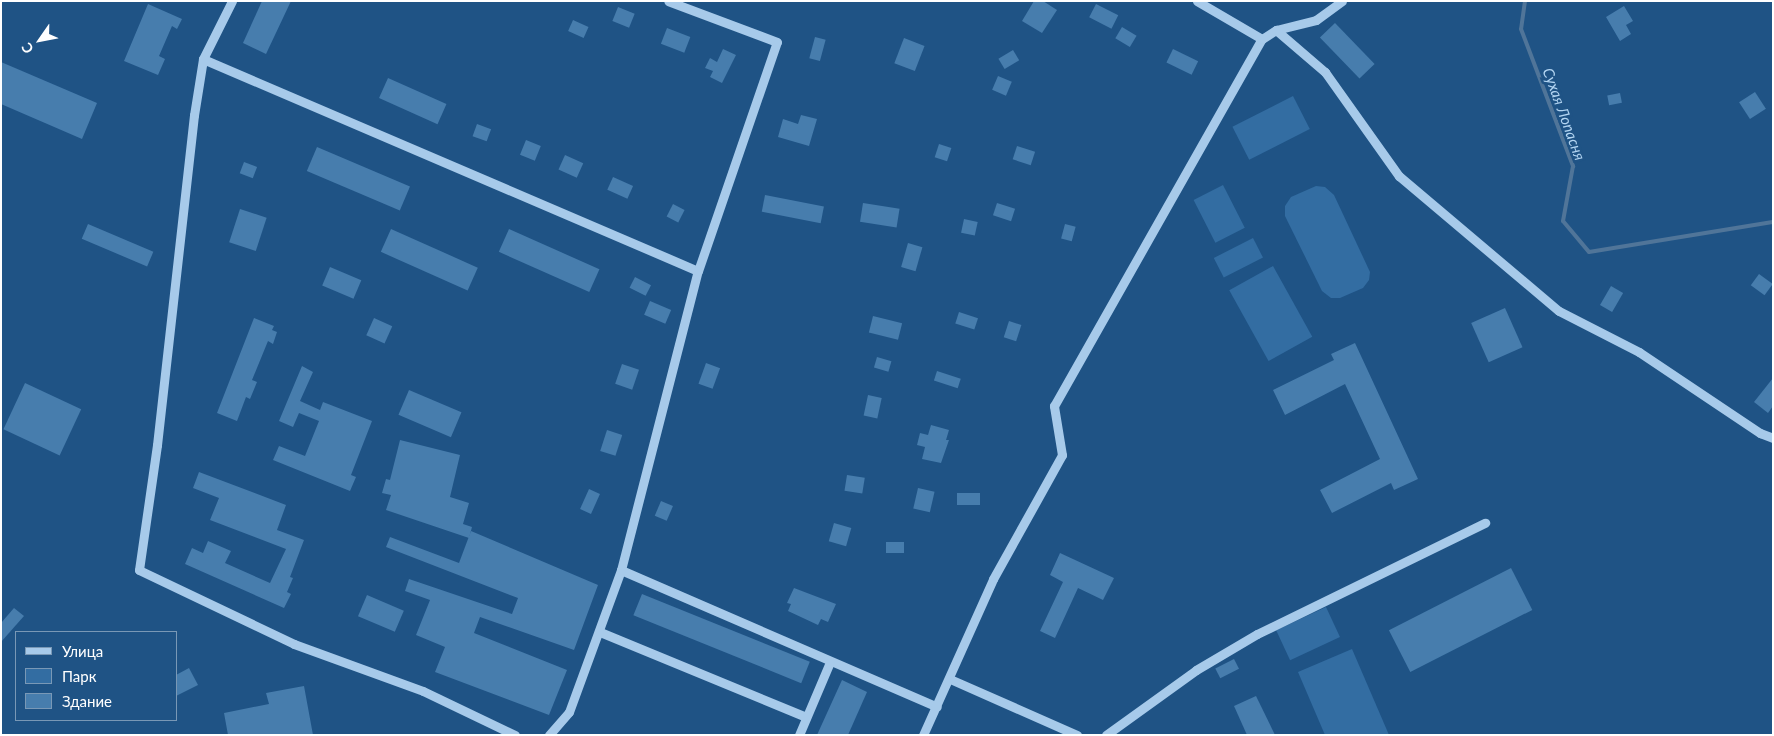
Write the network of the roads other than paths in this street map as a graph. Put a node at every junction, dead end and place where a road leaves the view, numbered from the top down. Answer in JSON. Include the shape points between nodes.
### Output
{"nodes":[{"id":1,"x":232,"y":1,"type":"edge"},
{"id":2,"x":668,"y":1,"type":"edge"},
{"id":3,"x":1198,"y":1,"type":"edge"},
{"id":4,"x":1342,"y":1,"type":"edge"},
{"id":5,"x":1276,"y":30,"type":"junction"},
{"id":6,"x":1262,"y":39,"type":"junction"},
{"id":7,"x":203,"y":59,"type":"junction"},
{"id":8,"x":698,"y":271,"type":"junction"},
{"id":9,"x":1773,"y":438,"type":"edge"},
{"id":10,"x":1485,"y":523,"type":"dead end"},
{"id":11,"x":621,"y":570,"type":"junction"},
{"id":12,"x":600,"y":632,"type":"junction"},
{"id":13,"x":830,"y":662,"type":"junction"},
{"id":14,"x":950,"y":679,"type":"junction"},
{"id":15,"x":937,"y":707,"type":"junction"},
{"id":16,"x":806,"y":717,"type":"junction"},
{"id":17,"x":515,"y":735,"type":"edge"},
{"id":18,"x":549,"y":735,"type":"edge"},
{"id":19,"x":799,"y":735,"type":"edge"},
{"id":20,"x":923,"y":735,"type":"edge"},
{"id":21,"x":1077,"y":735,"type":"edge"},
{"id":22,"x":1106,"y":735,"type":"edge"}],
"edges":[{"from":1,"to":7,"type":"street"},
{"from":2,"to":8,"type":"street","via":[[777,42]]},
{"from":3,"to":6,"type":"street"},
{"from":4,"to":5,"type":"street","via":[[1316,20]]},
{"from":5,"to":6,"type":"street"},
{"from":5,"to":9,"type":"street","via":[[1325,72],[1399,176],[1559,311],[1638,352],[1760,433]]},
{"from":6,"to":14,"type":"street","via":[[1054,406],[1062,455],[993,579]]},
{"from":7,"to":8,"type":"street"},
{"from":7,"to":17,"type":"street","via":[[139,570],[294,644],[423,691]]},
{"from":8,"to":11,"type":"street"},
{"from":10,"to":22,"type":"street","via":[[1257,634],[1196,670]]},
{"from":11,"to":12,"type":"street"},
{"from":11,"to":13,"type":"street"},
{"from":12,"to":16,"type":"street"},
{"from":12,"to":18,"type":"street","via":[[569,712]]},
{"from":13,"to":15,"type":"street"},
{"from":13,"to":16,"type":"street"},
{"from":14,"to":15,"type":"street"},
{"from":14,"to":21,"type":"street"},
{"from":15,"to":20,"type":"street"},
{"from":16,"to":19,"type":"street"}]}
